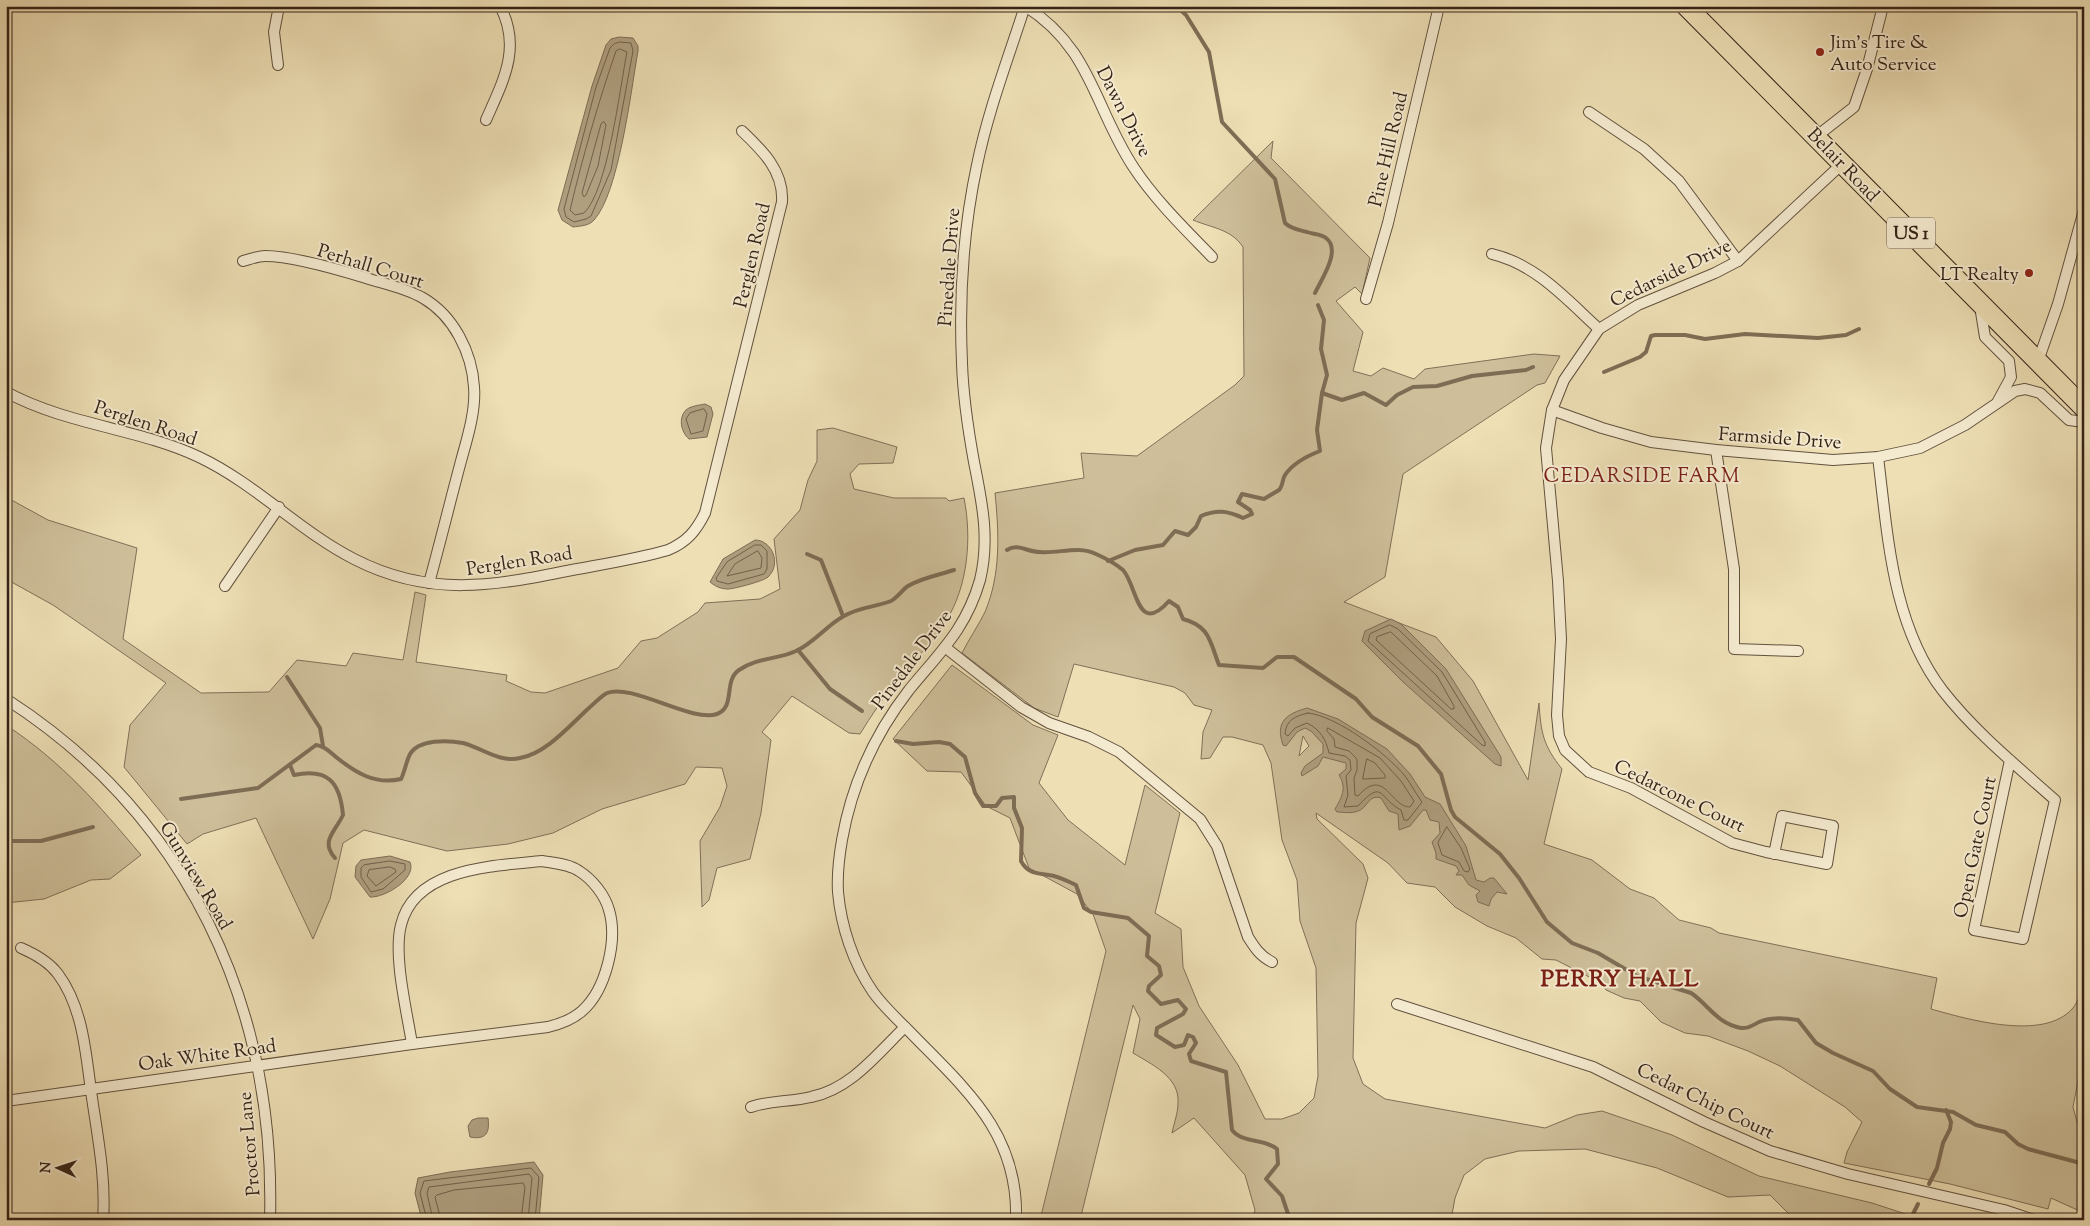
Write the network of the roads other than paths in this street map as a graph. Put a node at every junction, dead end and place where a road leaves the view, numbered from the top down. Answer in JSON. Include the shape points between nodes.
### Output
{"nodes":[{"id":1,"x":279,"y":6,"type":"edge"},
{"id":2,"x":500,"y":6,"type":"edge"},
{"id":3,"x":1025,"y":6,"type":"edge"},
{"id":4,"x":1439,"y":6,"type":"edge"},
{"id":5,"x":1686,"y":6,"type":"edge"},
{"id":6,"x":1883,"y":6,"type":"edge"},
{"id":7,"x":278,"y":65,"type":"dead end"},
{"id":8,"x":1590,"y":112,"type":"dead end"},
{"id":9,"x":486,"y":120,"type":"dead end"},
{"id":10,"x":742,"y":130,"type":"dead end"},
{"id":11,"x":1817,"y":136,"type":"junction"},
{"id":12,"x":1843,"y":163,"type":"junction"},
{"id":13,"x":2084,"y":210,"type":"edge"},
{"id":14,"x":1492,"y":254,"type":"dead end"},
{"id":15,"x":1212,"y":257,"type":"dead end"},
{"id":16,"x":243,"y":261,"type":"dead end"},
{"id":17,"x":1738,"y":261,"type":"junction"},
{"id":18,"x":1366,"y":299,"type":"dead end"},
{"id":19,"x":1979,"y":302,"type":"junction"},
{"id":20,"x":1599,"y":329,"type":"junction"},
{"id":21,"x":2038,"y":361,"type":"junction"},
{"id":22,"x":6,"y":392,"type":"edge"},
{"id":23,"x":1998,"y":402,"type":"junction"},
{"id":24,"x":2084,"y":408,"type":"edge"},
{"id":25,"x":1552,"y":410,"type":"junction"},
{"id":26,"x":2084,"y":422,"type":"edge"},
{"id":27,"x":1716,"y":450,"type":"junction"},
{"id":28,"x":1878,"y":457,"type":"junction"},
{"id":29,"x":279,"y":507,"type":"junction"},
{"id":30,"x":430,"y":583,"type":"junction"},
{"id":31,"x":225,"y":586,"type":"dead end"},
{"id":32,"x":946,"y":648,"type":"junction"},
{"id":33,"x":1798,"y":651,"type":"dead end"},
{"id":34,"x":6,"y":699,"type":"edge"},
{"id":35,"x":1574,"y":760,"type":"joint"},
{"id":36,"x":2010,"y":760,"type":"junction"},
{"id":37,"x":1774,"y":854,"type":"junction"},
{"id":38,"x":21,"y":948,"type":"dead end"},
{"id":39,"x":1272,"y":962,"type":"dead end"},
{"id":40,"x":1397,"y":1004,"type":"dead end"},
{"id":41,"x":905,"y":1027,"type":"junction"},
{"id":42,"x":412,"y":1044,"type":"junction"},
{"id":43,"x":258,"y":1065,"type":"junction"},
{"id":44,"x":90,"y":1088,"type":"junction"},
{"id":45,"x":6,"y":1100,"type":"edge"},
{"id":46,"x":751,"y":1107,"type":"dead end"},
{"id":47,"x":103,"y":1220,"type":"edge"},
{"id":48,"x":270,"y":1220,"type":"edge"},
{"id":49,"x":1016,"y":1220,"type":"edge"},
{"id":50,"x":2034,"y":1220,"type":"edge"}],
"edges":[{"from":1,"to":7,"type":"street","via":[[274,32]]},
{"from":2,"to":9,"type":"street","via":[[510,27],[510,56]]},
{"from":3,"to":15,"type":"street","name":"Dawn Drive","via":[[1057,30],[1072,49],[1134,168],[1157,200]]},
{"from":3,"to":32,"type":"street","name":"Pinedale Drive","via":[[978,162],[964,244],[961,331],[964,398],[983,504],[984,555],[974,599]]},
{"from":4,"to":18,"type":"street","name":"Pine Hill Road","via":[[1388,223]]},
{"from":5,"to":11,"type":"highway","name":"Belair Road","number":"US 1"},
{"from":6,"to":11,"type":"street","via":[[1854,107]]},
{"from":8,"to":17,"type":"street","via":[[1644,148],[1679,180]]},
{"from":10,"to":30,"type":"street","name":"Perglen Road","via":[[768,158],[779,178],[782,193],[705,513],[691,537],[668,550],[510,583],[460,587]]},
{"from":11,"to":12,"type":"highway","name":"Belair Road","number":"US 1"},
{"from":12,"to":17,"type":"street","name":"Cedarside Drive"},
{"from":12,"to":19,"type":"highway","name":"Belair Road","number":"US 1"},
{"from":13,"to":21,"type":"street","via":[[2058,304]]},
{"from":14,"to":20,"type":"street","via":[[1511,259],[1542,277]]},
{"from":16,"to":30,"type":"street","name":"Perhall Court","via":[[264,256],[282,258],[403,289],[436,308],[464,343],[471,364],[474,397],[469,430]]},
{"from":17,"to":20,"type":"street","name":"Cedarside Drive","via":[[1638,306]]},
{"from":19,"to":21,"type":"highway","name":"Belair Road","number":"US 1"},
{"from":19,"to":23,"type":"street","name":"Farmside Drive","via":[[1985,337],[2009,360],[2011,377]]},
{"from":20,"to":25,"type":"street","name":"Cedarside Drive","via":[[1564,380]]},
{"from":21,"to":24,"type":"highway","name":"Belair Road","number":"US 1"},
{"from":22,"to":29,"type":"street","name":"Perglen Road","via":[[51,412],[170,444],[240,479]]},
{"from":23,"to":26,"type":"street","name":"Farmside Drive","via":[[2015,391],[2040,393],[2069,420]]},
{"from":23,"to":28,"type":"street","name":"Farmside Drive","via":[[1938,440],[1913,450]]},
{"from":25,"to":27,"type":"street","name":"Farmside Drive","via":[[1651,442]]},
{"from":25,"to":35,"type":"street","name":"Cedarside Drive","via":[[1546,448],[1560,630],[1557,715],[1559,736]]},
{"from":27,"to":28,"type":"street","name":"Farmside Drive","via":[[1833,460]]},
{"from":27,"to":33,"type":"street","via":[[1734,569],[1734,649]]},
{"from":28,"to":36,"type":"street","name":"Open Gate Court","via":[[1895,577],[1912,638],[1943,691]]},
{"from":29,"to":30,"type":"street","name":"Perglen Road","via":[[354,559],[398,576]]},
{"from":29,"to":31,"type":"street"},
{"from":32,"to":39,"type":"street","via":[[1029,712],[1119,752],[1200,819],[1217,846],[1248,937],[1255,948]]},
{"from":32,"to":41,"type":"street","name":"Pinedale Drive","via":[[884,725],[866,758],[847,811],[838,864],[842,918],[856,960],[873,992]]},
{"from":34,"to":43,"type":"street","name":"Gunview Road","via":[[88,762],[130,804],[164,847],[222,952],[242,1004]]},
{"from":35,"to":37,"type":"street","name":"Cedarcone Court","via":[[1590,772],[1631,788],[1732,843]]},
{"from":36,"to":36,"type":"street","name":"Open Gate Court","via":[[2055,800],[2023,939],[1974,930]]},
{"from":37,"to":37,"type":"street","name":"Cedarcone Court","via":[[1827,864],[1833,826],[1782,816]]},
{"from":38,"to":44,"type":"street","via":[[46,962],[58,974],[68,993],[85,1048]]},
{"from":40,"to":50,"type":"street","name":"Cedar Chip Court","via":[[1593,1067],[1770,1151],[1848,1174],[2004,1210]]},
{"from":41,"to":46,"type":"street","via":[[850,1080],[836,1088],[811,1097]]},
{"from":41,"to":49,"type":"street","name":"Pinedale Drive","via":[[961,1082],[997,1132],[1012,1176],[1017,1200]]},
{"from":42,"to":42,"type":"street","name":"Oak White Road","via":[[401,968],[401,926],[407,910],[419,895],[433,884],[474,869],[542,861],[578,870],[592,882],[609,910],[611,938],[602,982],[582,1012],[548,1027]]},
{"from":42,"to":43,"type":"street","name":"Oak White Road"},
{"from":43,"to":44,"type":"street","name":"Oak White Road"},
{"from":43,"to":48,"type":"street","name":"Proctor Lane","via":[[269,1148]]},
{"from":44,"to":45,"type":"street","name":"Oak White Road"},
{"from":44,"to":47,"type":"street","via":[[103,1172]]}]}
